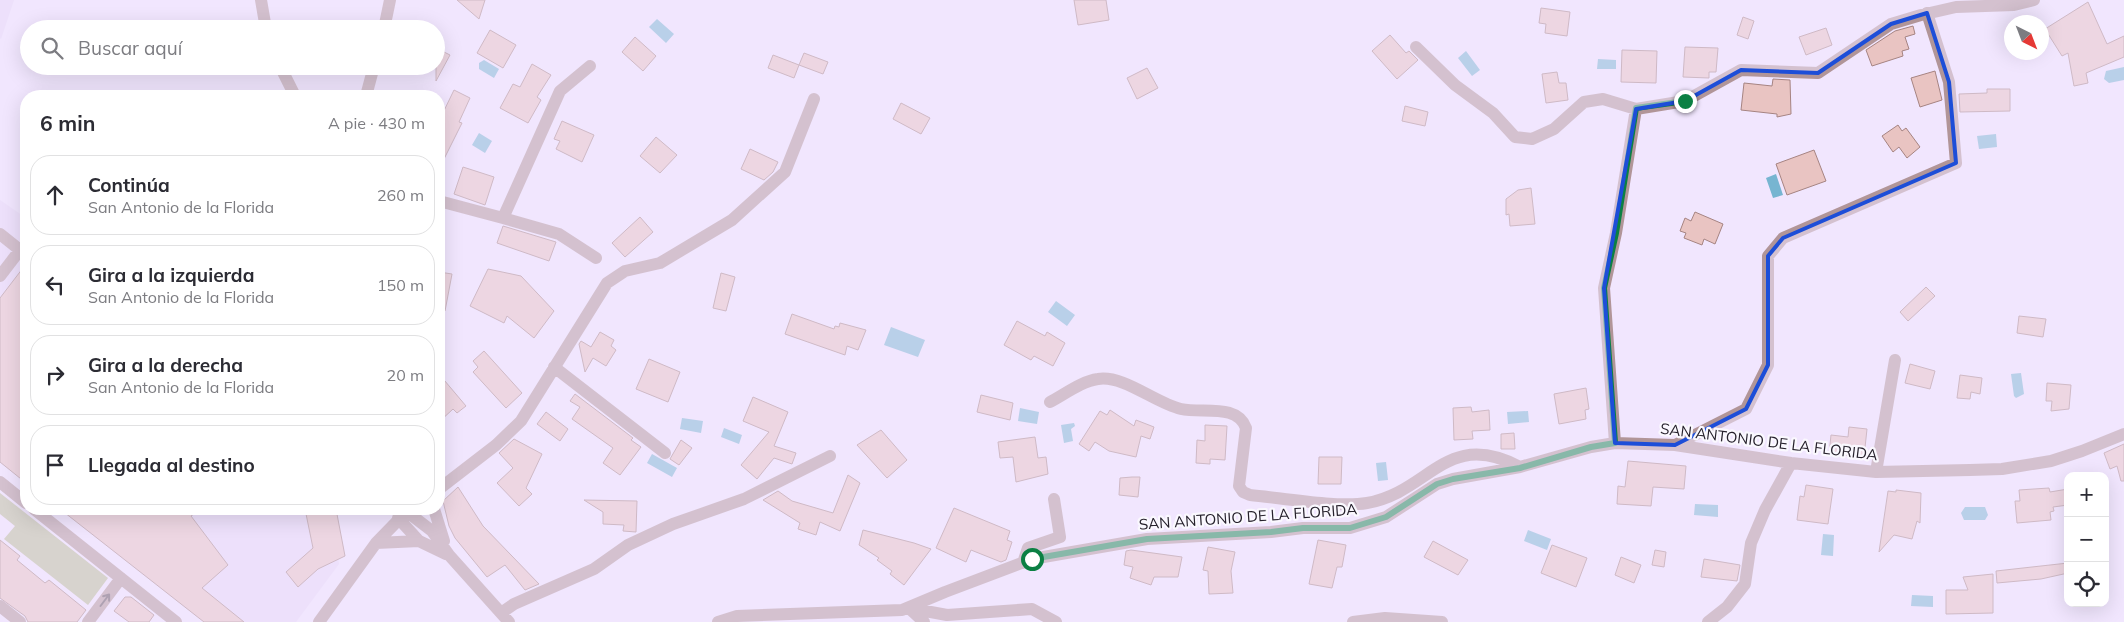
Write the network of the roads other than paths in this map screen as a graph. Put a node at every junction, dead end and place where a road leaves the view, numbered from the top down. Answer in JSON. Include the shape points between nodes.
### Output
{"nodes":[{"id":1,"x":261,"y":0,"type":"edge"},
{"id":2,"x":390,"y":0,"type":"edge"},
{"id":3,"x":2034,"y":0,"type":"edge"},
{"id":4,"x":1927,"y":14,"type":"junction"},
{"id":5,"x":264,"y":20,"type":"edge"},
{"id":6,"x":386,"y":20,"type":"edge"},
{"id":7,"x":1416,"y":47,"type":"dead end"},
{"id":8,"x":590,"y":66,"type":"dead end"},
{"id":9,"x":284,"y":75,"type":"edge"},
{"id":10,"x":372,"y":75,"type":"edge"},
{"id":11,"x":292,"y":90,"type":"edge"},
{"id":12,"x":368,"y":90,"type":"edge"},
{"id":13,"x":814,"y":99,"type":"dead end"},
{"id":14,"x":1636,"y":108,"type":"junction"},
{"id":15,"x":445,"y":203,"type":"edge"},
{"id":16,"x":503,"y":218,"type":"junction"},
{"id":17,"x":0,"y":234,"type":"edge"},
{"id":18,"x":596,"y":258,"type":"dead end"},
{"id":19,"x":0,"y":276,"type":"edge"},
{"id":20,"x":1895,"y":360,"type":"dead end"},
{"id":21,"x":554,"y":367,"type":"junction"},
{"id":22,"x":1050,"y":402,"type":"dead end"},
{"id":23,"x":2124,"y":434,"type":"edge"},
{"id":24,"x":1615,"y":443,"type":"junction"},
{"id":25,"x":1675,"y":445,"type":"junction"},
{"id":26,"x":665,"y":453,"type":"dead end"},
{"id":27,"x":830,"y":456,"type":"dead end"},
{"id":28,"x":1791,"y":463,"type":"junction"},
{"id":29,"x":1520,"y":468,"type":"junction"},
{"id":30,"x":1876,"y":472,"type":"junction"},
{"id":31,"x":0,"y":482,"type":"edge"},
{"id":32,"x":445,"y":484,"type":"edge"},
{"id":33,"x":20,"y":498,"type":"edge"},
{"id":34,"x":1054,"y":499,"type":"dead end"},
{"id":35,"x":42,"y":515,"type":"edge"},
{"id":36,"x":401,"y":515,"type":"edge"},
{"id":37,"x":406,"y":515,"type":"edge"},
{"id":38,"x":409,"y":515,"type":"edge"},
{"id":39,"x":436,"y":515,"type":"edge"},
{"id":40,"x":419,"y":541,"type":"junction"},
{"id":41,"x":376,"y":543,"type":"junction"},
{"id":42,"x":449,"y":555,"type":"junction"},
{"id":43,"x":1022,"y":563,"type":"junction"},
{"id":44,"x":121,"y":578,"type":"junction"},
{"id":45,"x":0,"y":606,"type":"edge"},
{"id":46,"x":909,"y":608,"type":"junction"},
{"id":47,"x":505,"y":618,"type":"edge"},
{"id":48,"x":20,"y":622,"type":"edge"},
{"id":49,"x":88,"y":622,"type":"edge"},
{"id":50,"x":176,"y":622,"type":"edge"},
{"id":51,"x":319,"y":622,"type":"edge"},
{"id":52,"x":718,"y":622,"type":"edge"},
{"id":53,"x":924,"y":622,"type":"edge"},
{"id":54,"x":1056,"y":622,"type":"edge"},
{"id":55,"x":1353,"y":622,"type":"edge"},
{"id":56,"x":1442,"y":622,"type":"edge"},
{"id":57,"x":1708,"y":622,"type":"edge"}],
"edges":[{"from":1,"to":5,"type":"street"},
{"from":2,"to":6,"type":"street"},
{"from":3,"to":4,"type":"street","via":[[2014,5],[1956,7]]},
{"from":4,"to":14,"type":"street","via":[[1891,24],[1818,73],[1741,70],[1685,101]]},
{"from":4,"to":25,"type":"street","via":[[1949,82],[1956,163],[1783,238],[1768,256],[1768,365],[1746,409]]},
{"from":7,"to":14,"type":"street","via":[[1456,85],[1493,113],[1515,137],[1532,139],[1554,129],[1584,102],[1602,99]]},
{"from":8,"to":16,"type":"street","via":[[560,91]]},
{"from":9,"to":11,"type":"street"},
{"from":10,"to":12,"type":"street"},
{"from":13,"to":21,"type":"street","via":[[785,172],[732,220],[660,263],[625,271],[607,283]]},
{"from":14,"to":24,"type":"street","via":[[1604,288]]},
{"from":15,"to":16,"type":"street"},
{"from":16,"to":18,"type":"street","via":[[559,234]]},
{"from":17,"to":19,"type":"street","via":[[20,250]]},
{"from":20,"to":30,"type":"street"},
{"from":21,"to":26,"type":"street"},
{"from":21,"to":32,"type":"street","via":[[521,421]]},
{"from":22,"to":29,"type":"street","via":[[1088,382],[1108,379],[1180,409],[1234,414],[1246,428],[1239,486],[1250,495],[1365,503],[1398,493],[1453,459],[1470,455],[1504,459]]},
{"from":23,"to":30,"type":"street","name":"SAN ANTONIO DE LA FLORIDA","via":[[2082,451],[2030,466]]},
{"from":24,"to":25,"type":"street","name":"SAN ANTONIO DE LA FLORIDA"},
{"from":24,"to":29,"type":"street","name":"SAN ANTONIO DE LA FLORIDA"},
{"from":25,"to":28,"type":"street","name":"SAN ANTONIO DE LA FLORIDA"},
{"from":27,"to":47,"type":"street","via":[[744,499],[673,524],[628,545],[594,569],[514,604]]},
{"from":28,"to":30,"type":"street","name":"SAN ANTONIO DE LA FLORIDA"},
{"from":28,"to":57,"type":"street","via":[[1750,543],[1745,584],[1727,607]]},
{"from":29,"to":43,"type":"street","name":"SAN ANTONIO DE LA FLORIDA","via":[[1437,484],[1386,517],[1350,528],[1303,528],[1147,539]]},
{"from":31,"to":33,"type":"street"},
{"from":34,"to":43,"type":"street","via":[[1060,537],[1028,548]]},
{"from":35,"to":44,"type":"street"},
{"from":36,"to":41,"type":"street"},
{"from":37,"to":40,"type":"street"},
{"from":38,"to":42,"type":"street","via":[[432,530]]},
{"from":39,"to":42,"type":"street"},
{"from":40,"to":41,"type":"street"},
{"from":40,"to":42,"type":"street"},
{"from":41,"to":51,"type":"street"},
{"from":42,"to":47,"type":"street"},
{"from":43,"to":46,"type":"street","name":"SAN ANTONIO DE LA FLORIDA"},
{"from":49,"to":44,"type":"street","one_way":true},
{"from":44,"to":50,"type":"street"},
{"from":45,"to":48,"type":"street"},
{"from":46,"to":52,"type":"street","name":"SAN ANTONIO DE LA FLORIDA","via":[[821,615],[737,616]]},
{"from":46,"to":53,"type":"street"},
{"from":46,"to":54,"type":"street","name":"SAN ANTONIO DE LA FLORIDA","via":[[947,615],[1032,608]]},
{"from":55,"to":56,"type":"street","via":[[1385,618]]}]}
